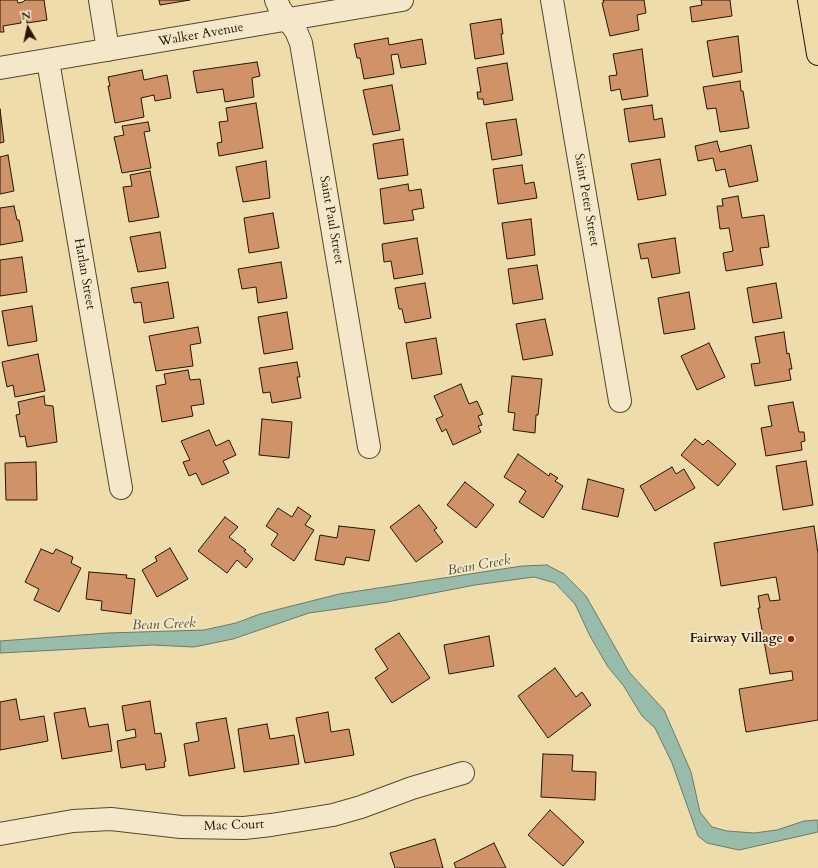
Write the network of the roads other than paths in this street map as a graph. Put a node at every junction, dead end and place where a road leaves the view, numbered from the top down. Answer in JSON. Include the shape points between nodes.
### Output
{"nodes":[{"id":1,"x":100,"y":0,"type":"edge"},
{"id":2,"x":276,"y":0,"type":"edge"},
{"id":3,"x":402,"y":0,"type":"edge"},
{"id":4,"x":552,"y":0,"type":"edge"},
{"id":5,"x":809,"y":0,"type":"edge"},
{"id":6,"x":288,"y":20,"type":"junction"},
{"id":7,"x":108,"y":50,"type":"junction"},
{"id":8,"x":818,"y":54,"type":"edge"},
{"id":9,"x":48,"y":61,"type":"junction"},
{"id":10,"x":0,"y":68,"type":"edge"},
{"id":11,"x":620,"y":401,"type":"dead end"},
{"id":12,"x":369,"y":446,"type":"dead end"},
{"id":13,"x":121,"y":488,"type":"dead end"},
{"id":14,"x":463,"y":773,"type":"dead end"},
{"id":15,"x":0,"y":834,"type":"edge"}],
"edges":[{"from":1,"to":7,"type":"street"},
{"from":2,"to":6,"type":"street","name":"Saint Paul Street"},
{"from":3,"to":6,"type":"street","name":"Walker Avenue"},
{"from":4,"to":11,"type":"street","name":"Saint Peter Street"},
{"from":5,"to":8,"type":"main road"},
{"from":6,"to":7,"type":"street","name":"Walker Avenue"},
{"from":6,"to":12,"type":"street","name":"Saint Paul Street","via":[[301,43]]},
{"from":7,"to":9,"type":"street","name":"Walker Avenue"},
{"from":9,"to":10,"type":"street","name":"Walker Avenue"},
{"from":9,"to":13,"type":"street","name":"Harlan Street"},
{"from":14,"to":15,"type":"street","name":"Mac Court","via":[[412,788],[361,808],[271,825],[244,828],[181,827],[111,819],[73,821]]}]}
